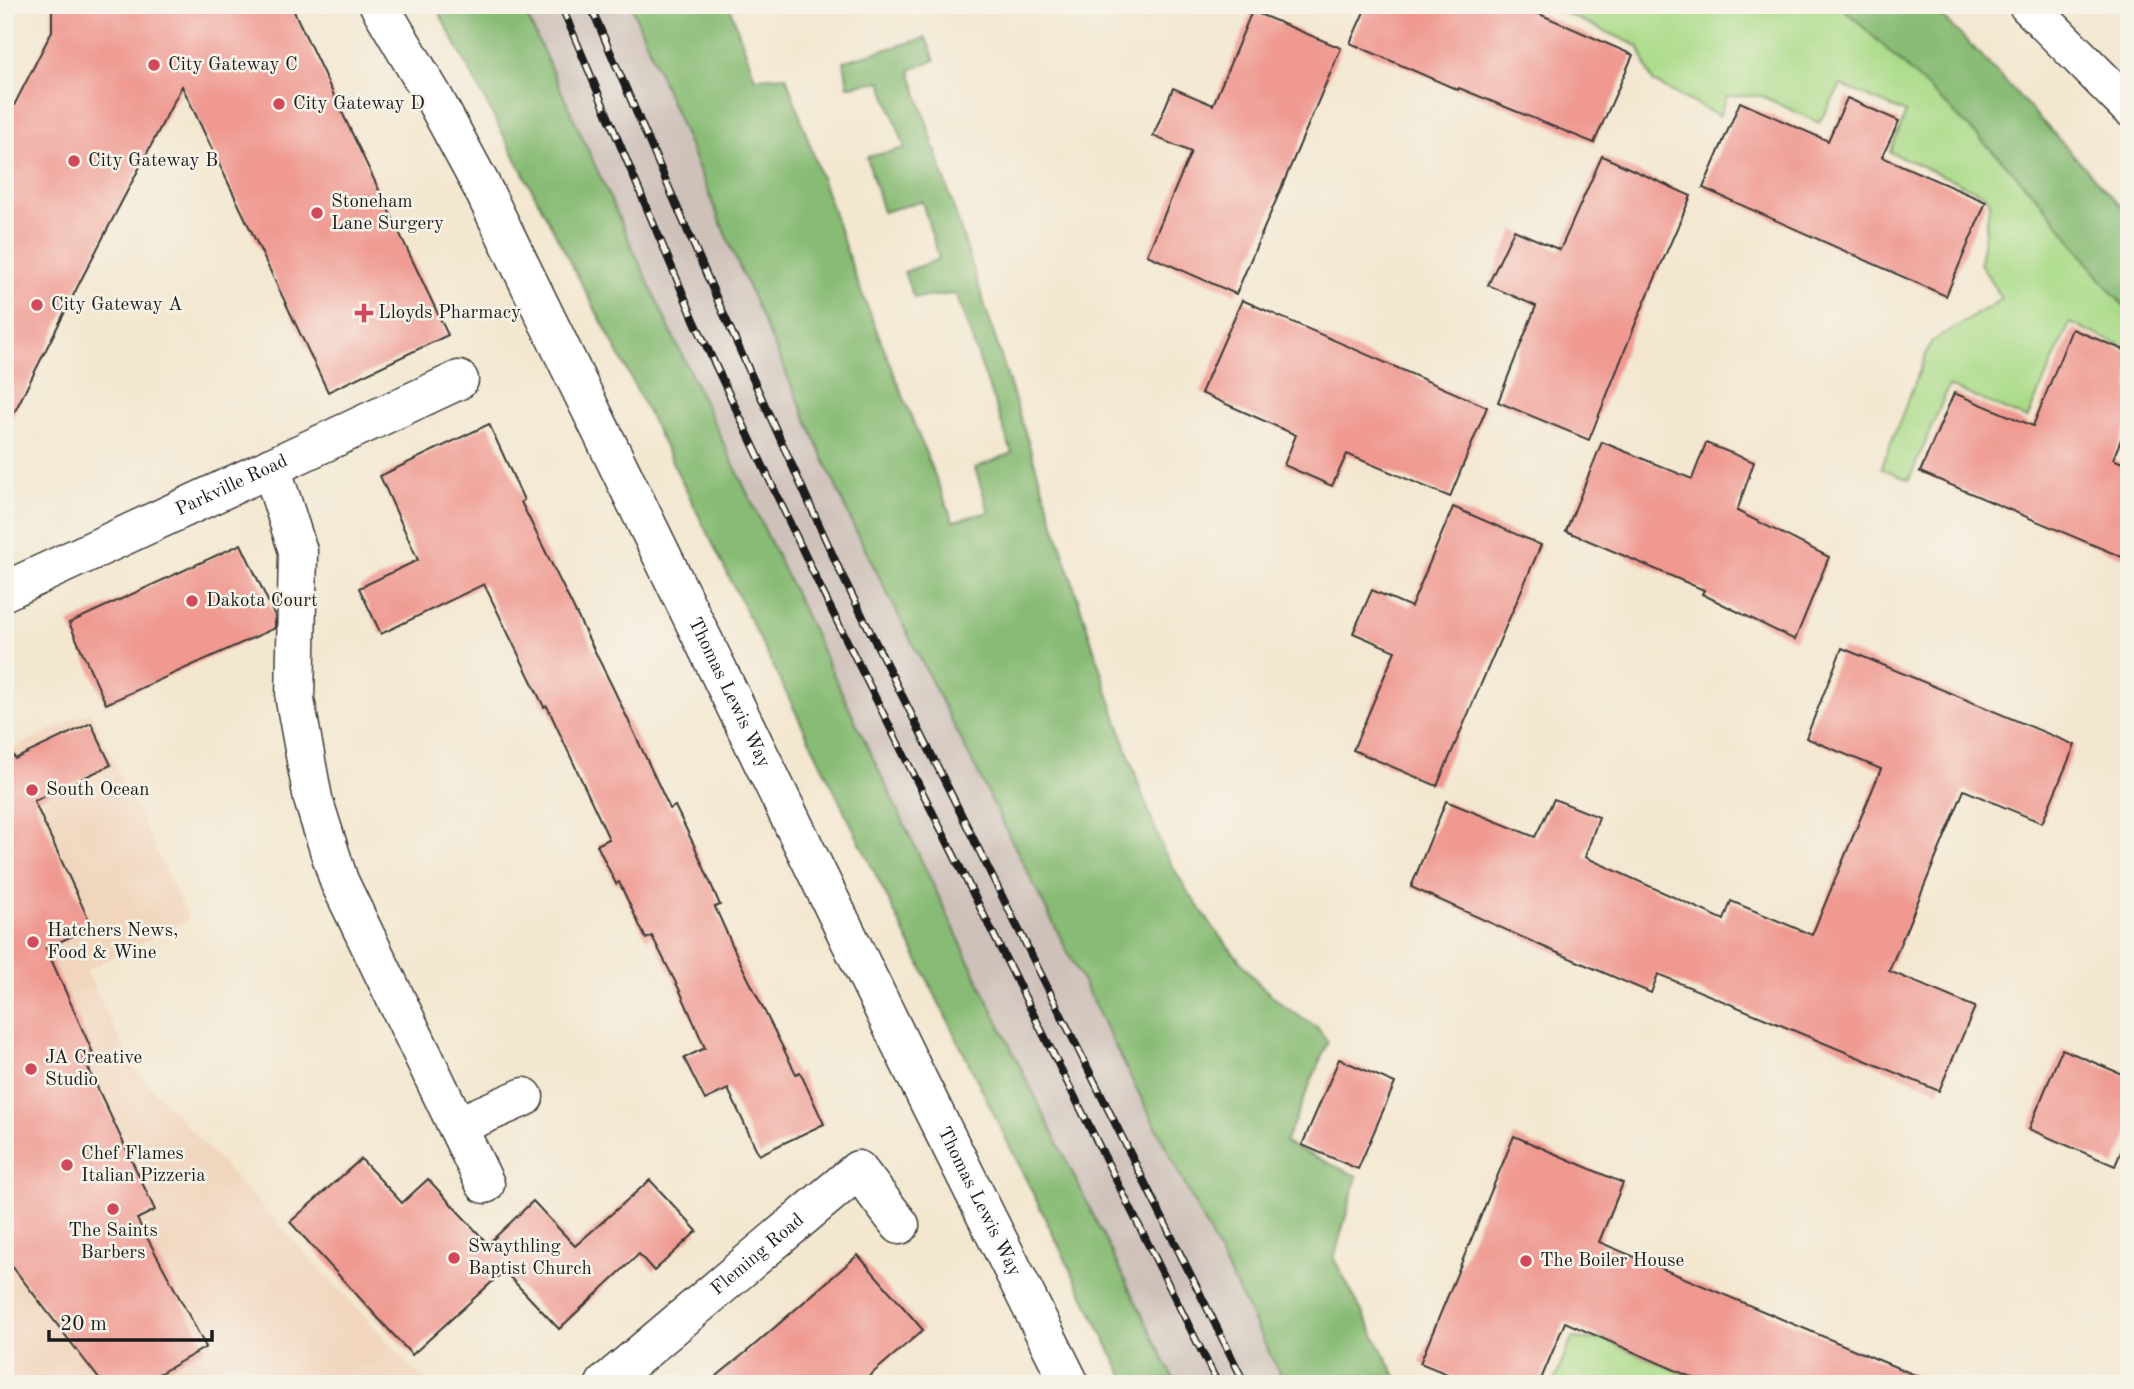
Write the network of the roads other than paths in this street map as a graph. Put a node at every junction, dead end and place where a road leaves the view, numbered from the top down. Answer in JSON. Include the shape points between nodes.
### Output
{"nodes":[{"id":1,"x":379,"y":5,"type":"edge"},
{"id":2,"x":2028,"y":5,"type":"edge"},
{"id":3,"x":2127,"y":101,"type":"edge"},
{"id":4,"x":459,"y":380,"type":"dead end"},
{"id":5,"x":271,"y":467,"type":"junction"},
{"id":6,"x":5,"y":591,"type":"edge"},
{"id":7,"x":524,"y":1097,"type":"dead end"},
{"id":8,"x":457,"y":1126,"type":"junction"},
{"id":9,"x":485,"y":1184,"type":"dead end"},
{"id":10,"x":900,"y":1225,"type":"dead end"},
{"id":11,"x":605,"y":1384,"type":"edge"},
{"id":12,"x":1070,"y":1384,"type":"edge"}],
"edges":[{"from":1,"to":12,"type":"main road","name":"Thomas Lewis Way","via":[[482,187]]},
{"from":2,"to":3,"type":"main road"},
{"from":4,"to":5,"type":"main road","name":"Parkville Road"},
{"from":5,"to":6,"type":"main road","name":"Parkville Road"},
{"from":5,"to":8,"type":"main road","via":[[298,551],[295,700],[313,799],[339,881]]},
{"from":7,"to":8,"type":"main road"},
{"from":8,"to":9,"type":"main road"},
{"from":10,"to":11,"type":"main road","name":"Fleming Road","via":[[858,1170]]}]}
